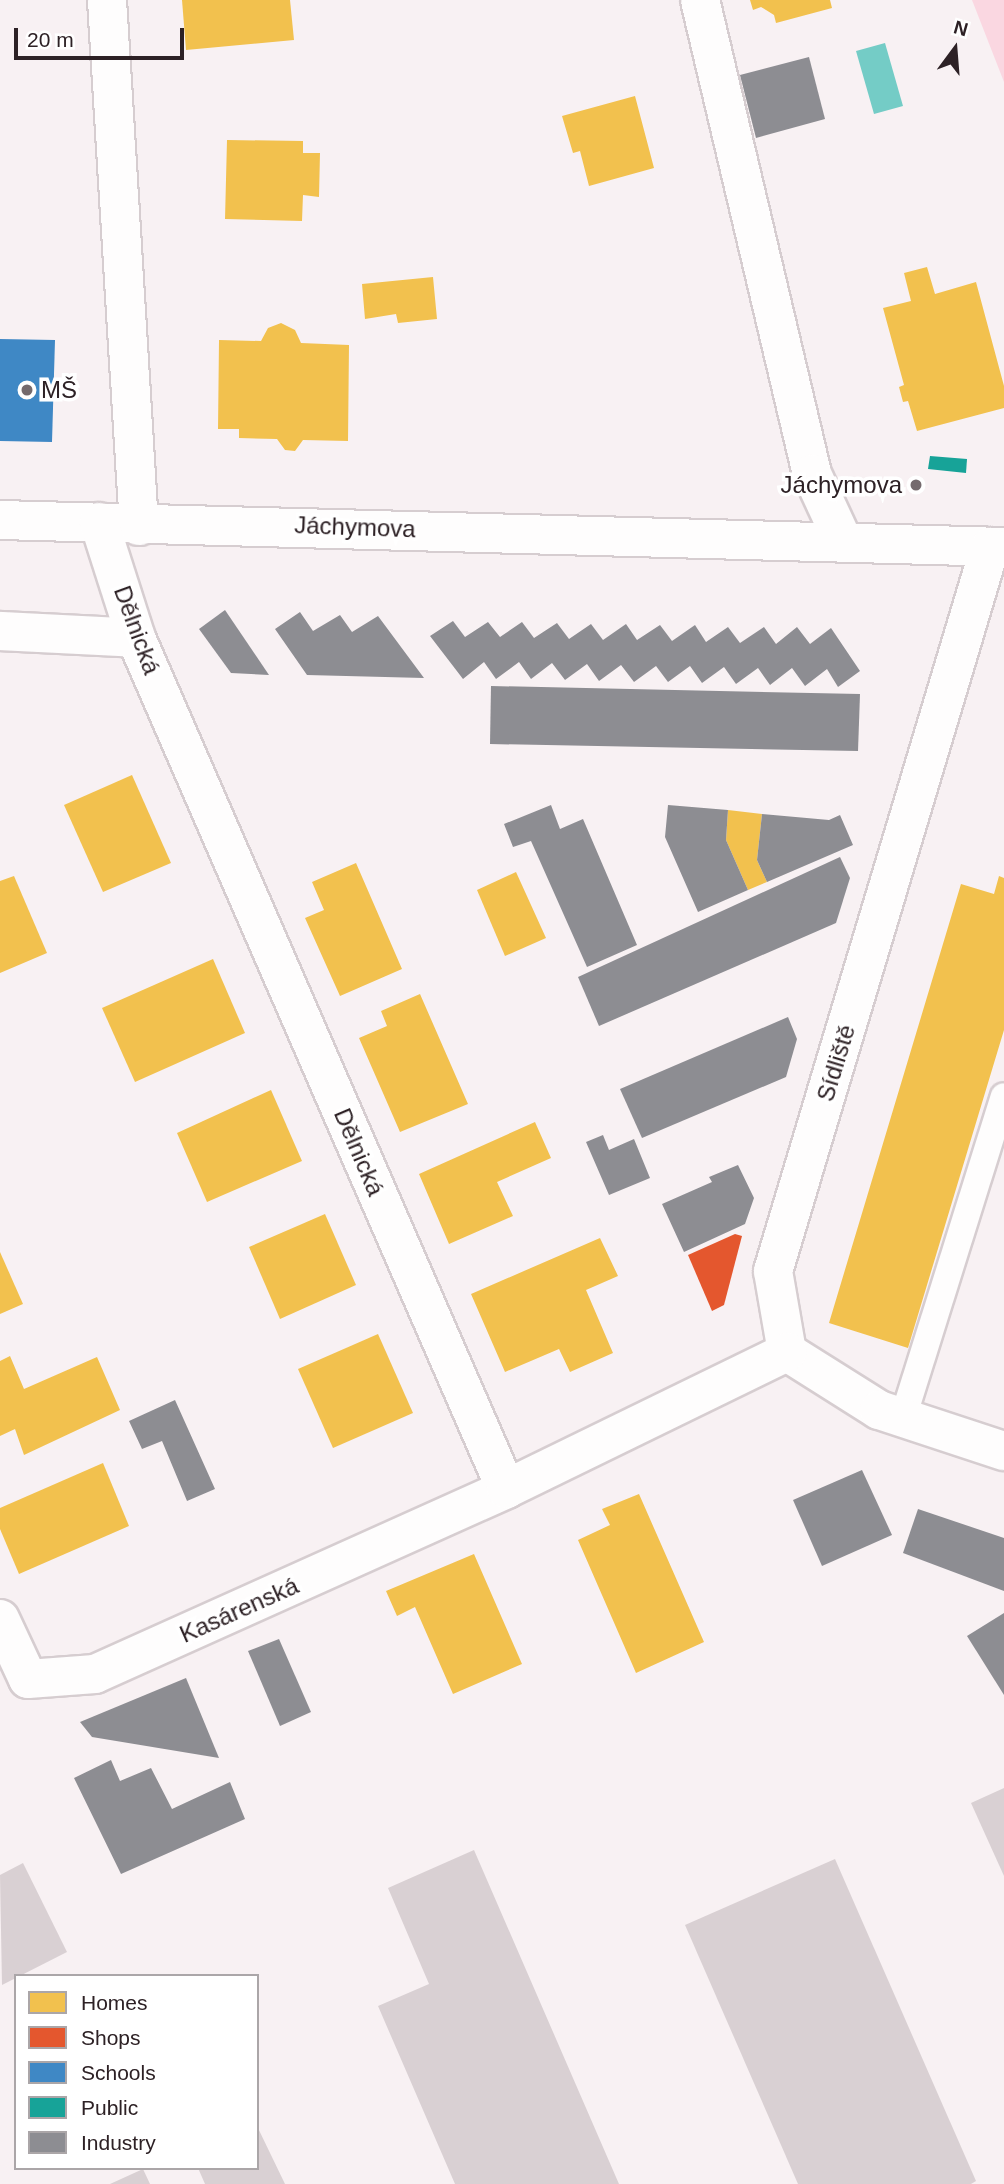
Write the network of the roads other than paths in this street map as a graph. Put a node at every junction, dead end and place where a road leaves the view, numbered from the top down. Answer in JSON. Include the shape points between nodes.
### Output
{"nodes":[{"id":1,"x":107,"y":0,"type":"edge"},
{"id":2,"x":700,"y":0,"type":"edge"},
{"id":3,"x":0,"y":520,"type":"edge"},
{"id":4,"x":99,"y":522,"type":"junction"},
{"id":5,"x":139,"y":526,"type":"junction"},
{"id":6,"x":842,"y":541,"type":"junction"},
{"id":7,"x":997,"y":547,"type":"edge"},
{"id":8,"x":0,"y":631,"type":"edge"},
{"id":9,"x":136,"y":638,"type":"junction"},
{"id":10,"x":1004,"y":1096,"type":"edge"},
{"id":11,"x":787,"y":1352,"type":"junction"},
{"id":12,"x":903,"y":1418,"type":"junction"},
{"id":13,"x":1004,"y":1451,"type":"edge"},
{"id":14,"x":506,"y":1489,"type":"junction"},
{"id":15,"x":0,"y":1619,"type":"edge"}],
"edges":[{"from":1,"to":5,"type":"street"},
{"from":2,"to":6,"type":"street","via":[[812,474]]},
{"from":3,"to":4,"type":"street","name":"Jáchymova"},
{"from":4,"to":5,"type":"street","name":"Jáchymova"},
{"from":4,"to":9,"type":"street","name":"Dělnická"},
{"from":5,"to":6,"type":"street","name":"Jáchymova","via":[[204,523]]},
{"from":6,"to":7,"type":"street","name":"Jáchymova"},
{"from":7,"to":11,"type":"street","name":"Sídliště","via":[[773,1270]]},
{"from":8,"to":9,"type":"street"},
{"from":9,"to":14,"type":"street","name":"Dělnická"},
{"from":10,"to":12,"type":"lane"},
{"from":11,"to":12,"type":"street","via":[[879,1410]]},
{"from":11,"to":14,"type":"street"},
{"from":12,"to":13,"type":"street"},
{"from":14,"to":15,"type":"street","name":"Kasárenská","via":[[95,1674],[28,1679]]}]}
